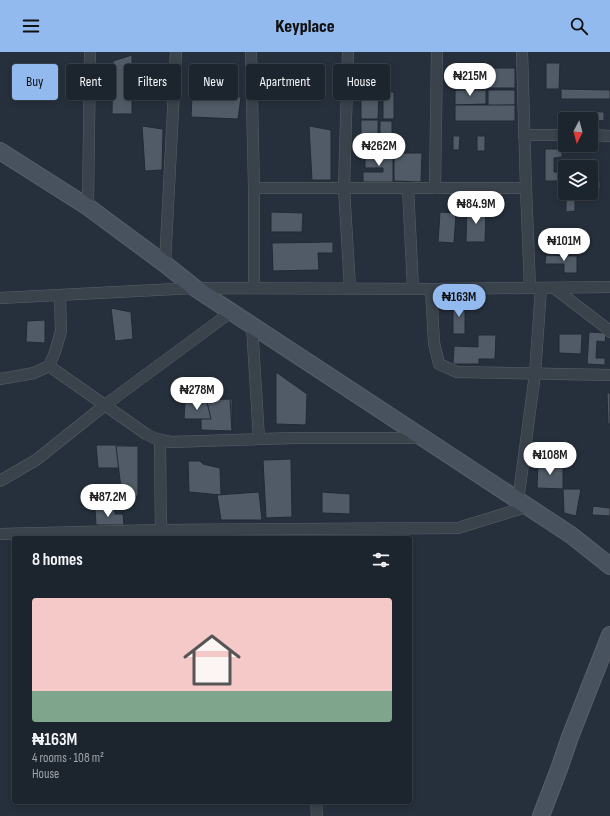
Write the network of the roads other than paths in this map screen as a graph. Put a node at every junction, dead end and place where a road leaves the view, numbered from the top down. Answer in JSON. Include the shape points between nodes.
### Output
{"nodes":[{"id":1,"x":90,"y":52,"type":"edge"},
{"id":2,"x":176,"y":52,"type":"edge"},
{"id":3,"x":251,"y":52,"type":"edge"},
{"id":4,"x":348,"y":52,"type":"edge"},
{"id":5,"x":437,"y":52,"type":"edge"},
{"id":6,"x":522,"y":52,"type":"edge"},
{"id":7,"x":524,"y":135,"type":"junction"},
{"id":8,"x":558,"y":135,"type":"edge"},
{"id":9,"x":598,"y":136,"type":"edge"},
{"id":10,"x":610,"y":137,"type":"edge"},
{"id":11,"x":0,"y":151,"type":"edge"},
{"id":12,"x":254,"y":188,"type":"junction"},
{"id":13,"x":344,"y":188,"type":"junction"},
{"id":14,"x":408,"y":188,"type":"junction"},
{"id":15,"x":435,"y":188,"type":"junction"},
{"id":16,"x":526,"y":188,"type":"junction"},
{"id":17,"x":88,"y":207,"type":"junction"},
{"id":18,"x":165,"y":264,"type":"junction"},
{"id":19,"x":610,"y":287,"type":"edge"},
{"id":20,"x":195,"y":288,"type":"junction"},
{"id":21,"x":254,"y":288,"type":"junction"},
{"id":22,"x":350,"y":288,"type":"junction"},
{"id":23,"x":413,"y":288,"type":"junction"},
{"id":24,"x":536,"y":288,"type":"junction"},
{"id":25,"x":554,"y":288,"type":"junction"},
{"id":26,"x":431,"y":289,"type":"junction"},
{"id":27,"x":60,"y":296,"type":"junction"},
{"id":28,"x":0,"y":298,"type":"edge"},
{"id":29,"x":231,"y":312,"type":"junction"},
{"id":30,"x":252,"y":326,"type":"junction"},
{"id":31,"x":610,"y":332,"type":"edge"},
{"id":32,"x":49,"y":366,"type":"junction"},
{"id":33,"x":535,"y":374,"type":"junction"},
{"id":34,"x":610,"y":375,"type":"edge"},
{"id":35,"x":0,"y":379,"type":"edge"},
{"id":36,"x":105,"y":404,"type":"junction"},
{"id":37,"x":423,"y":438,"type":"junction"},
{"id":38,"x":259,"y":439,"type":"junction"},
{"id":39,"x":160,"y":440,"type":"junction"},
{"id":40,"x":0,"y":481,"type":"edge"},
{"id":41,"x":522,"y":504,"type":"junction"},
{"id":42,"x":0,"y":534,"type":"edge"},
{"id":43,"x":161,"y":534,"type":"edge"},
{"id":44,"x":610,"y":566,"type":"edge"},
{"id":45,"x":610,"y":635,"type":"edge"},
{"id":46,"x":316,"y":804,"type":"edge"},
{"id":47,"x":317,"y":816,"type":"edge"},
{"id":48,"x":541,"y":816,"type":"edge"}],
"edges":[{"from":1,"to":17,"type":"street"},
{"from":2,"to":18,"type":"street"},
{"from":3,"to":12,"type":"street"},
{"from":4,"to":13,"type":"street"},
{"from":5,"to":15,"type":"street"},
{"from":6,"to":7,"type":"street"},
{"from":7,"to":8,"type":"street"},
{"from":7,"to":16,"type":"street"},
{"from":9,"to":10,"type":"street"},
{"from":11,"to":17,"type":"main road"},
{"from":12,"to":13,"type":"street"},
{"from":12,"to":21,"type":"street"},
{"from":13,"to":14,"type":"street"},
{"from":13,"to":22,"type":"street"},
{"from":14,"to":15,"type":"street"},
{"from":14,"to":23,"type":"street"},
{"from":15,"to":16,"type":"street"},
{"from":16,"to":24,"type":"street"},
{"from":17,"to":18,"type":"main road"},
{"from":18,"to":20,"type":"main road"},
{"from":19,"to":25,"type":"street"},
{"from":20,"to":21,"type":"street"},
{"from":20,"to":27,"type":"street"},
{"from":20,"to":29,"type":"main road"},
{"from":21,"to":22,"type":"street"},
{"from":22,"to":23,"type":"street"},
{"from":23,"to":26,"type":"street"},
{"from":24,"to":25,"type":"street"},
{"from":24,"to":26,"type":"street"},
{"from":24,"to":33,"type":"street"},
{"from":25,"to":31,"type":"street"},
{"from":26,"to":33,"type":"street","via":[[434,343],[439,364],[457,372]]},
{"from":27,"to":28,"type":"street"},
{"from":27,"to":32,"type":"street","via":[[61,331]]},
{"from":29,"to":30,"type":"main road"},
{"from":29,"to":36,"type":"street"},
{"from":30,"to":37,"type":"main road"},
{"from":30,"to":38,"type":"street"},
{"from":32,"to":35,"type":"street","via":[[34,373]]},
{"from":32,"to":36,"type":"street"},
{"from":33,"to":34,"type":"street"},
{"from":33,"to":41,"type":"street"},
{"from":36,"to":39,"type":"street","via":[[146,434]]},
{"from":36,"to":40,"type":"street","via":[[36,460]]},
{"from":37,"to":38,"type":"street"},
{"from":37,"to":41,"type":"main road"},
{"from":38,"to":39,"type":"street","via":[[170,442]]},
{"from":39,"to":43,"type":"street"},
{"from":41,"to":43,"type":"street","via":[[458,528]]},
{"from":41,"to":44,"type":"main road","via":[[571,535]]},
{"from":42,"to":43,"type":"street"},
{"from":45,"to":48,"type":"main road"},
{"from":46,"to":47,"type":"street"}]}
